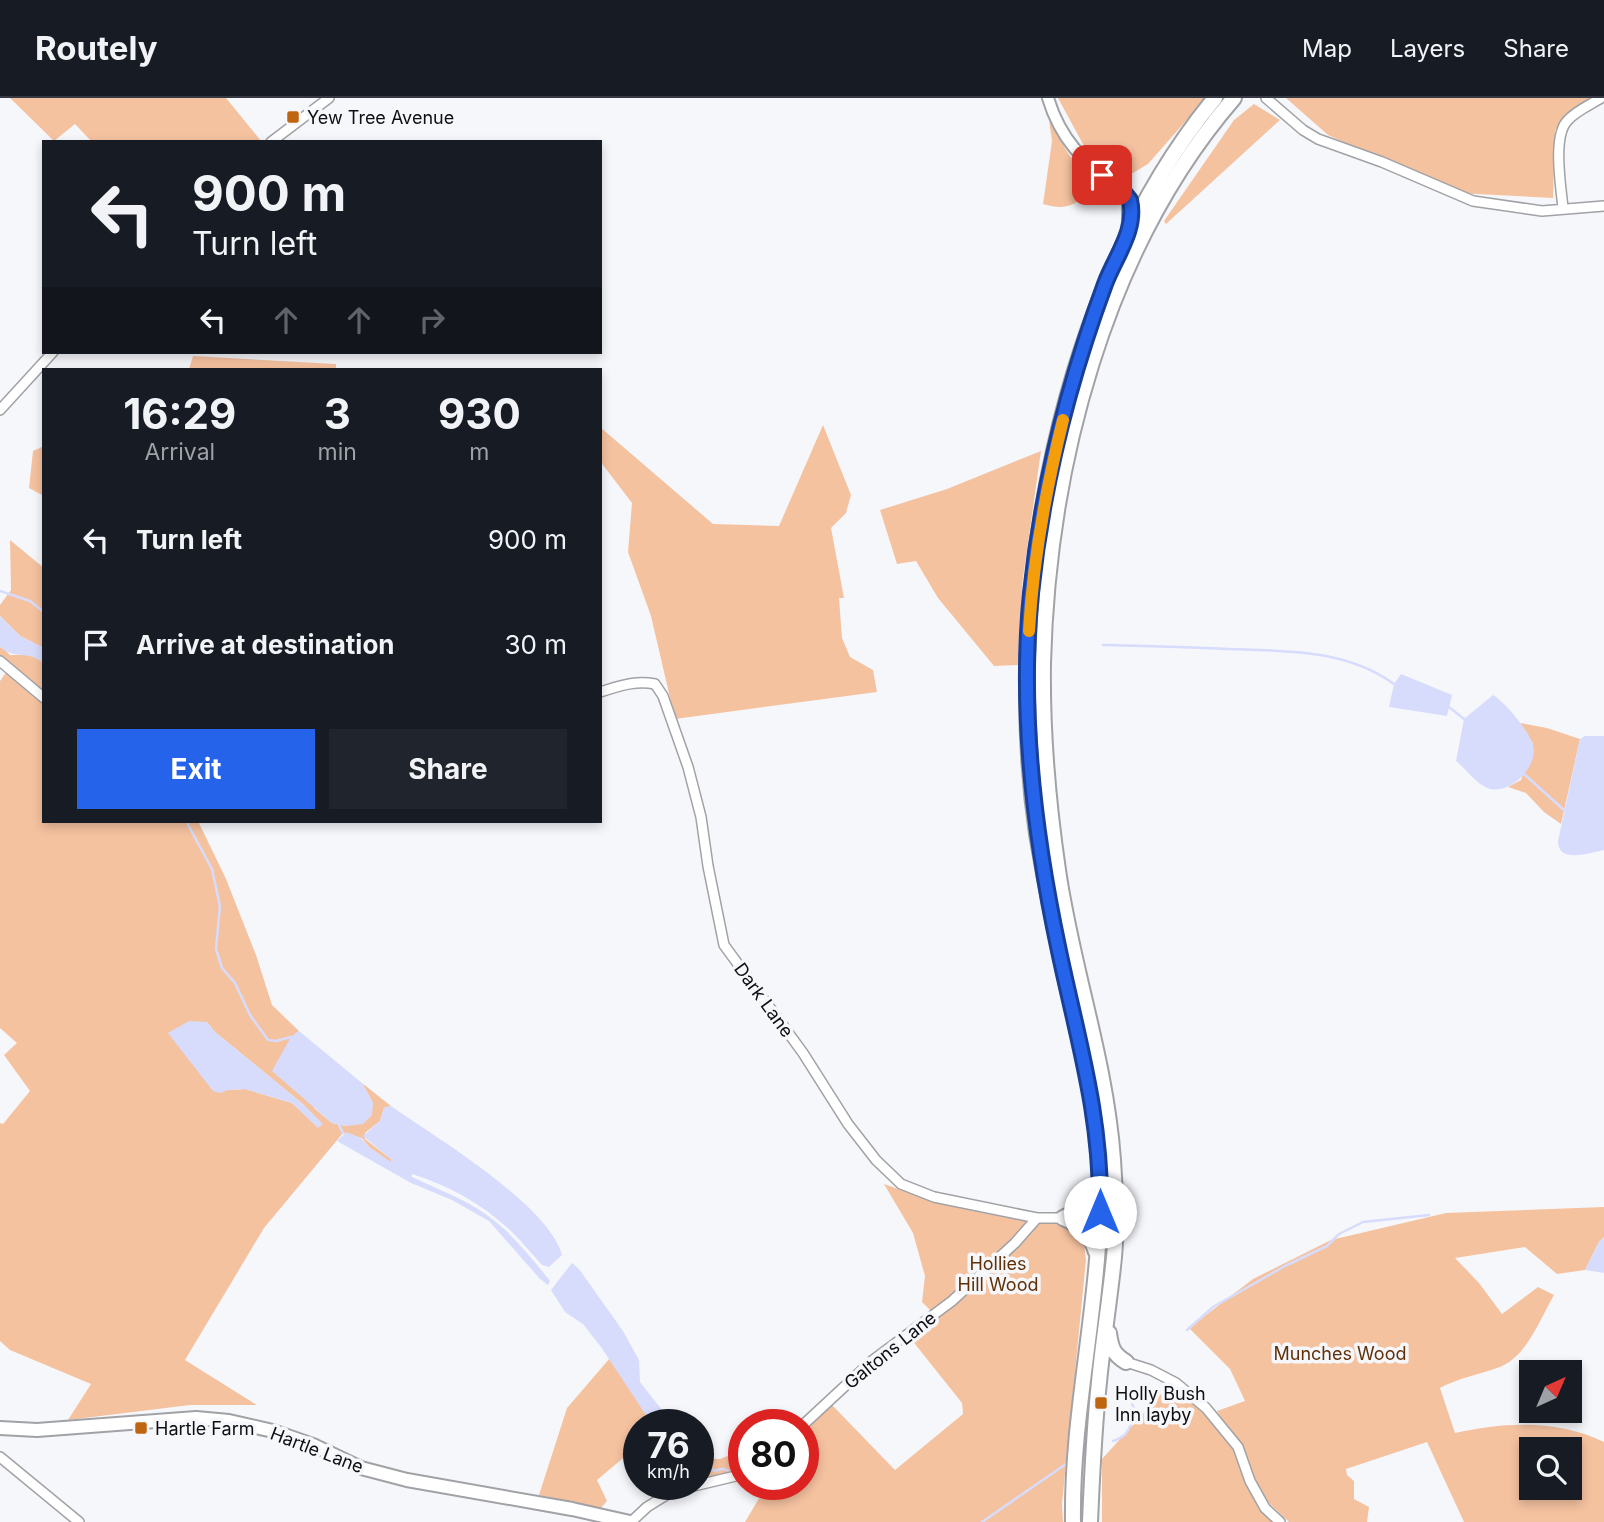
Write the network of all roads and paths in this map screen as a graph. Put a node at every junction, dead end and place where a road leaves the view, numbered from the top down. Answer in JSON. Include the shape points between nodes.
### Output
{"nodes":[{"id":1,"x":1048,"y":98,"type":"edge"},
{"id":2,"x":1266,"y":98,"type":"edge"},
{"id":3,"x":1601,"y":98,"type":"edge"},
{"id":4,"x":324,"y":99,"type":"edge"},
{"id":5,"x":1230,"y":99,"type":"edge"},
{"id":6,"x":273,"y":140,"type":"edge"},
{"id":7,"x":1156,"y":183,"type":"junction"},
{"id":8,"x":1118,"y":185,"type":"junction"},
{"id":9,"x":1604,"y":206,"type":"edge"},
{"id":10,"x":1563,"y":208,"type":"junction"},
{"id":11,"x":1129,"y":231,"type":"junction"},
{"id":12,"x":50,"y":354,"type":"edge"},
{"id":13,"x":0,"y":410,"type":"edge"},
{"id":14,"x":0,"y":661,"type":"edge"},
{"id":15,"x":602,"y":691,"type":"edge"},
{"id":16,"x":42,"y":696,"type":"edge"},
{"id":17,"x":1100,"y":1188,"type":"junction"},
{"id":18,"x":1037,"y":1218,"type":"junction"},
{"id":19,"x":1063,"y":1218,"type":"junction"},
{"id":20,"x":1098,"y":1260,"type":"junction"},
{"id":21,"x":1107,"y":1322,"type":"junction"},
{"id":22,"x":1126,"y":1362,"type":"junction"},
{"id":23,"x":1099,"y":1379,"type":"junction"},
{"id":24,"x":819,"y":1410,"type":"edge"},
{"id":25,"x":0,"y":1428,"type":"edge"},
{"id":26,"x":0,"y":1457,"type":"edge"},
{"id":27,"x":728,"y":1478,"type":"edge"},
{"id":28,"x":79,"y":1522,"type":"edge"},
{"id":29,"x":630,"y":1522,"type":"edge"},
{"id":30,"x":1073,"y":1522,"type":"edge"},
{"id":31,"x":1090,"y":1522,"type":"edge"},
{"id":32,"x":1280,"y":1522,"type":"edge"}],
"edges":[{"from":1,"to":8,"type":"street","via":[[1074,150]]},
{"from":2,"to":10,"type":"street","via":[[1318,139],[1473,201],[1542,211]]},
{"from":3,"to":10,"type":"street","via":[[1562,128]]},
{"from":4,"to":6,"type":"street"},
{"from":5,"to":7,"type":"highway","via":[[1187,135]]},
{"from":5,"to":21,"type":"highway","via":[[1167,191],[1129,265],[1108,319],[1071,445],[1047,600],[1045,740],[1058,870],[1100,1059],[1113,1160],[1115,1243]]},
{"from":7,"to":8,"type":"highway","via":[[1142,190]]},
{"from":7,"to":11,"type":"highway"},
{"from":8,"to":11,"type":"highway","via":[[1130,200]]},
{"from":9,"to":10,"type":"street"},
{"from":11,"to":17,"type":"highway","via":[[1106,281],[1063,416],[1043,504],[1027,664],[1037,832],[1095,1113]]},
{"from":12,"to":13,"type":"street"},
{"from":14,"to":16,"type":"street"},
{"from":15,"to":18,"type":"street","name":"Dark Lane","via":[[643,681],[655,684],[663,696],[701,817],[724,945],[876,1160],[901,1184],[934,1196]]},
{"from":17,"to":19,"type":"highway","via":[[1082,1208]]},
{"from":17,"to":20,"type":"highway"},
{"from":18,"to":19,"type":"street","name":"Dark Lane"},
{"from":18,"to":24,"type":"street","name":"Galtons Lane","via":[[952,1301],[873,1360]]},
{"from":19,"to":20,"type":"highway","via":[[1086,1231]]},
{"from":20,"to":30,"type":"highway"},
{"from":21,"to":22,"type":"highway","via":[[1111,1348]]},
{"from":21,"to":23,"type":"highway"},
{"from":22,"to":23,"type":"highway"},
{"from":22,"to":32,"type":"street","via":[[1176,1383],[1206,1408],[1238,1447],[1265,1508]]},
{"from":23,"to":31,"type":"highway"},
{"from":25,"to":29,"type":"main road","name":"Hartle Lane","via":[[37,1430],[196,1418],[229,1422],[273,1431],[361,1468],[407,1480]]},
{"from":26,"to":28,"type":"street"},
{"from":27,"to":29,"type":"street","via":[[673,1491]]}]}
